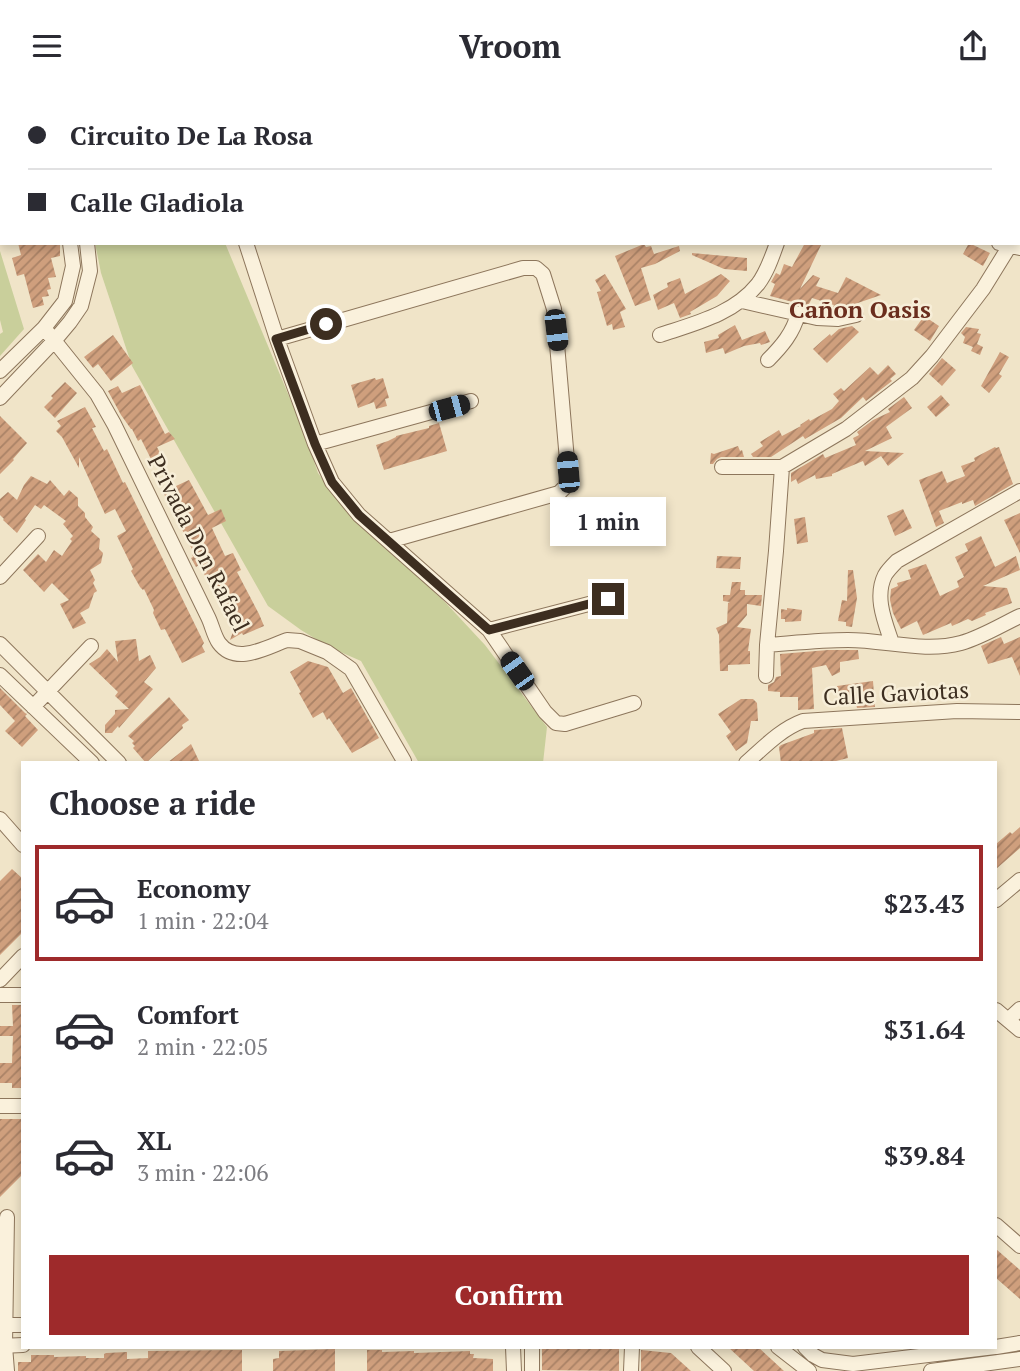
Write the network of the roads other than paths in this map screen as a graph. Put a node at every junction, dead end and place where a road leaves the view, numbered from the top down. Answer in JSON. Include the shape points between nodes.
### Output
{"nodes":[{"id":1,"x":70,"y":245,"type":"edge"},
{"id":2,"x":86,"y":245,"type":"edge"},
{"id":3,"x":247,"y":245,"type":"edge"},
{"id":4,"x":776,"y":245,"type":"edge"},
{"id":5,"x":1010,"y":246,"type":"edge"},
{"id":6,"x":742,"y":302,"type":"junction"},
{"id":7,"x":798,"y":314,"type":"junction"},
{"id":8,"x":856,"y":315,"type":"dead end"},
{"id":9,"x":44,"y":328,"type":"junction"},
{"id":10,"x":660,"y":335,"type":"dead end"},
{"id":11,"x":276,"y":339,"type":"junction"},
{"id":12,"x":54,"y":341,"type":"junction"},
{"id":13,"x":768,"y":360,"type":"dead end"},
{"id":14,"x":0,"y":370,"type":"edge"},
{"id":15,"x":0,"y":398,"type":"edge"},
{"id":16,"x":471,"y":401,"type":"dead end"},
{"id":17,"x":315,"y":444,"type":"junction"},
{"id":18,"x":722,"y":467,"type":"dead end"},
{"id":19,"x":782,"y":467,"type":"junction"},
{"id":20,"x":1020,"y":491,"type":"edge"},
{"id":21,"x":38,"y":536,"type":"dead end"},
{"id":22,"x":389,"y":541,"type":"junction"},
{"id":23,"x":0,"y":577,"type":"edge"},
{"id":24,"x":608,"y":599,"type":"dead end"},
{"id":25,"x":1020,"y":616,"type":"edge"},
{"id":26,"x":489,"y":630,"type":"junction"},
{"id":27,"x":891,"y":643,"type":"junction"},
{"id":28,"x":0,"y":644,"type":"edge"},
{"id":29,"x":767,"y":645,"type":"junction"},
{"id":30,"x":91,"y":646,"type":"dead end"},
{"id":31,"x":0,"y":675,"type":"edge"},
{"id":32,"x":766,"y":676,"type":"dead end"},
{"id":33,"x":48,"y":691,"type":"junction"},
{"id":34,"x":634,"y":703,"type":"dead end"},
{"id":35,"x":33,"y":707,"type":"junction"},
{"id":36,"x":1020,"y":712,"type":"edge"},
{"id":37,"x":90,"y":761,"type":"edge"},
{"id":38,"x":117,"y":761,"type":"edge"},
{"id":39,"x":404,"y":761,"type":"dead end"},
{"id":40,"x":748,"y":761,"type":"edge"},
{"id":41,"x":0,"y":819,"type":"edge"},
{"id":42,"x":21,"y":843,"type":"edge"},
{"id":43,"x":1020,"y":880,"type":"edge"},
{"id":44,"x":997,"y":899,"type":"edge"},
{"id":45,"x":21,"y":959,"type":"edge"},
{"id":46,"x":0,"y":980,"type":"edge"},
{"id":47,"x":0,"y":995,"type":"edge"},
{"id":48,"x":21,"y":995,"type":"edge"},
{"id":49,"x":1020,"y":1009,"type":"edge"},
{"id":50,"x":997,"y":1011,"type":"edge"},
{"id":51,"x":1008,"y":1020,"type":"junction"},
{"id":52,"x":1020,"y":1030,"type":"edge"},
{"id":53,"x":0,"y":1106,"type":"edge"},
{"id":54,"x":21,"y":1106,"type":"edge"},
{"id":55,"x":4,"y":1217,"type":"edge"},
{"id":56,"x":997,"y":1227,"type":"edge"},
{"id":57,"x":1020,"y":1246,"type":"edge"},
{"id":58,"x":3,"y":1325,"type":"edge"},
{"id":59,"x":21,"y":1325,"type":"edge"},
{"id":60,"x":1020,"y":1343,"type":"edge"},
{"id":61,"x":21,"y":1345,"type":"edge"},
{"id":62,"x":3,"y":1346,"type":"edge"},
{"id":63,"x":513,"y":1349,"type":"edge"},
{"id":64,"x":532,"y":1349,"type":"edge"},
{"id":65,"x":632,"y":1349,"type":"edge"},
{"id":66,"x":700,"y":1349,"type":"edge"},
{"id":67,"x":780,"y":1349,"type":"edge"},
{"id":68,"x":807,"y":1349,"type":"edge"},
{"id":69,"x":998,"y":1355,"type":"edge"},
{"id":70,"x":1020,"y":1359,"type":"edge"},
{"id":71,"x":875,"y":1367,"type":"edge"},
{"id":72,"x":7,"y":1371,"type":"edge"},
{"id":73,"x":514,"y":1371,"type":"edge"},
{"id":74,"x":532,"y":1371,"type":"edge"},
{"id":75,"x":631,"y":1371,"type":"edge"},
{"id":76,"x":724,"y":1371,"type":"edge"},
{"id":77,"x":808,"y":1371,"type":"edge"},
{"id":78,"x":931,"y":1371,"type":"edge"}],
"edges":[{"from":1,"to":9,"type":"street","via":[[73,266],[65,301]]},
{"from":2,"to":12,"type":"street","via":[[90,271],[81,306]]},
{"from":3,"to":11,"type":"street"},
{"from":4,"to":6,"type":"street","via":[[760,282]]},
{"from":5,"to":19,"type":"street","via":[[983,289],[912,378],[846,429]]},
{"from":6,"to":7,"type":"street"},
{"from":6,"to":10,"type":"street","via":[[712,318]]},
{"from":7,"to":8,"type":"street","via":[[838,319]]},
{"from":7,"to":13,"type":"street","via":[[789,336]]},
{"from":9,"to":12,"type":"street","name":"Privada Don Rafael"},
{"from":9,"to":14,"type":"street"},
{"from":11,"to":17,"type":"street"},
{"from":11,"to":22,"type":"street","via":[[523,268],[536,268],[543,274],[554,309],[559,350],[566,486],[558,493]]},
{"from":12,"to":15,"type":"street"},
{"from":12,"to":39,"type":"street","name":"Privada Don Rafael","via":[[97,394],[114,424],[220,644],[240,655],[293,640],[343,662],[360,682]]},
{"from":16,"to":17,"type":"street"},
{"from":17,"to":22,"type":"street","via":[[332,482],[359,515]]},
{"from":18,"to":19,"type":"street"},
{"from":19,"to":29,"type":"street"},
{"from":20,"to":27,"type":"street","via":[[897,562],[885,574],[881,608]]},
{"from":21,"to":23,"type":"street"},
{"from":22,"to":26,"type":"street"},
{"from":24,"to":26,"type":"street"},
{"from":25,"to":27,"type":"street","via":[[961,643],[923,647]]},
{"from":26,"to":34,"type":"street","via":[[556,723]]},
{"from":27,"to":29,"type":"street","via":[[849,640]]},
{"from":28,"to":33,"type":"street"},
{"from":29,"to":32,"type":"street"},
{"from":30,"to":33,"type":"street"},
{"from":31,"to":35,"type":"street"},
{"from":33,"to":35,"type":"street"},
{"from":33,"to":38,"type":"street"},
{"from":35,"to":37,"type":"street"},
{"from":36,"to":40,"type":"street","name":"Calle Gaviotas","via":[[816,719],[791,725]]},
{"from":41,"to":42,"type":"street"},
{"from":43,"to":44,"type":"street"},
{"from":45,"to":46,"type":"street"},
{"from":47,"to":48,"type":"street"},
{"from":49,"to":51,"type":"street"},
{"from":50,"to":51,"type":"street"},
{"from":51,"to":52,"type":"street"},
{"from":53,"to":54,"type":"street"},
{"from":55,"to":58,"type":"street"},
{"from":56,"to":57,"type":"street"},
{"from":58,"to":59,"type":"street"},
{"from":58,"to":62,"type":"street"},
{"from":60,"to":69,"type":"street"},
{"from":61,"to":62,"type":"street"},
{"from":62,"to":72,"type":"street"},
{"from":63,"to":73,"type":"street"},
{"from":64,"to":74,"type":"street"},
{"from":65,"to":75,"type":"street"},
{"from":66,"to":76,"type":"street"},
{"from":67,"to":77,"type":"street"},
{"from":68,"to":71,"type":"street","via":[[834,1363]]},
{"from":69,"to":70,"type":"street"},
{"from":69,"to":71,"type":"street"},
{"from":69,"to":78,"type":"street"}]}
